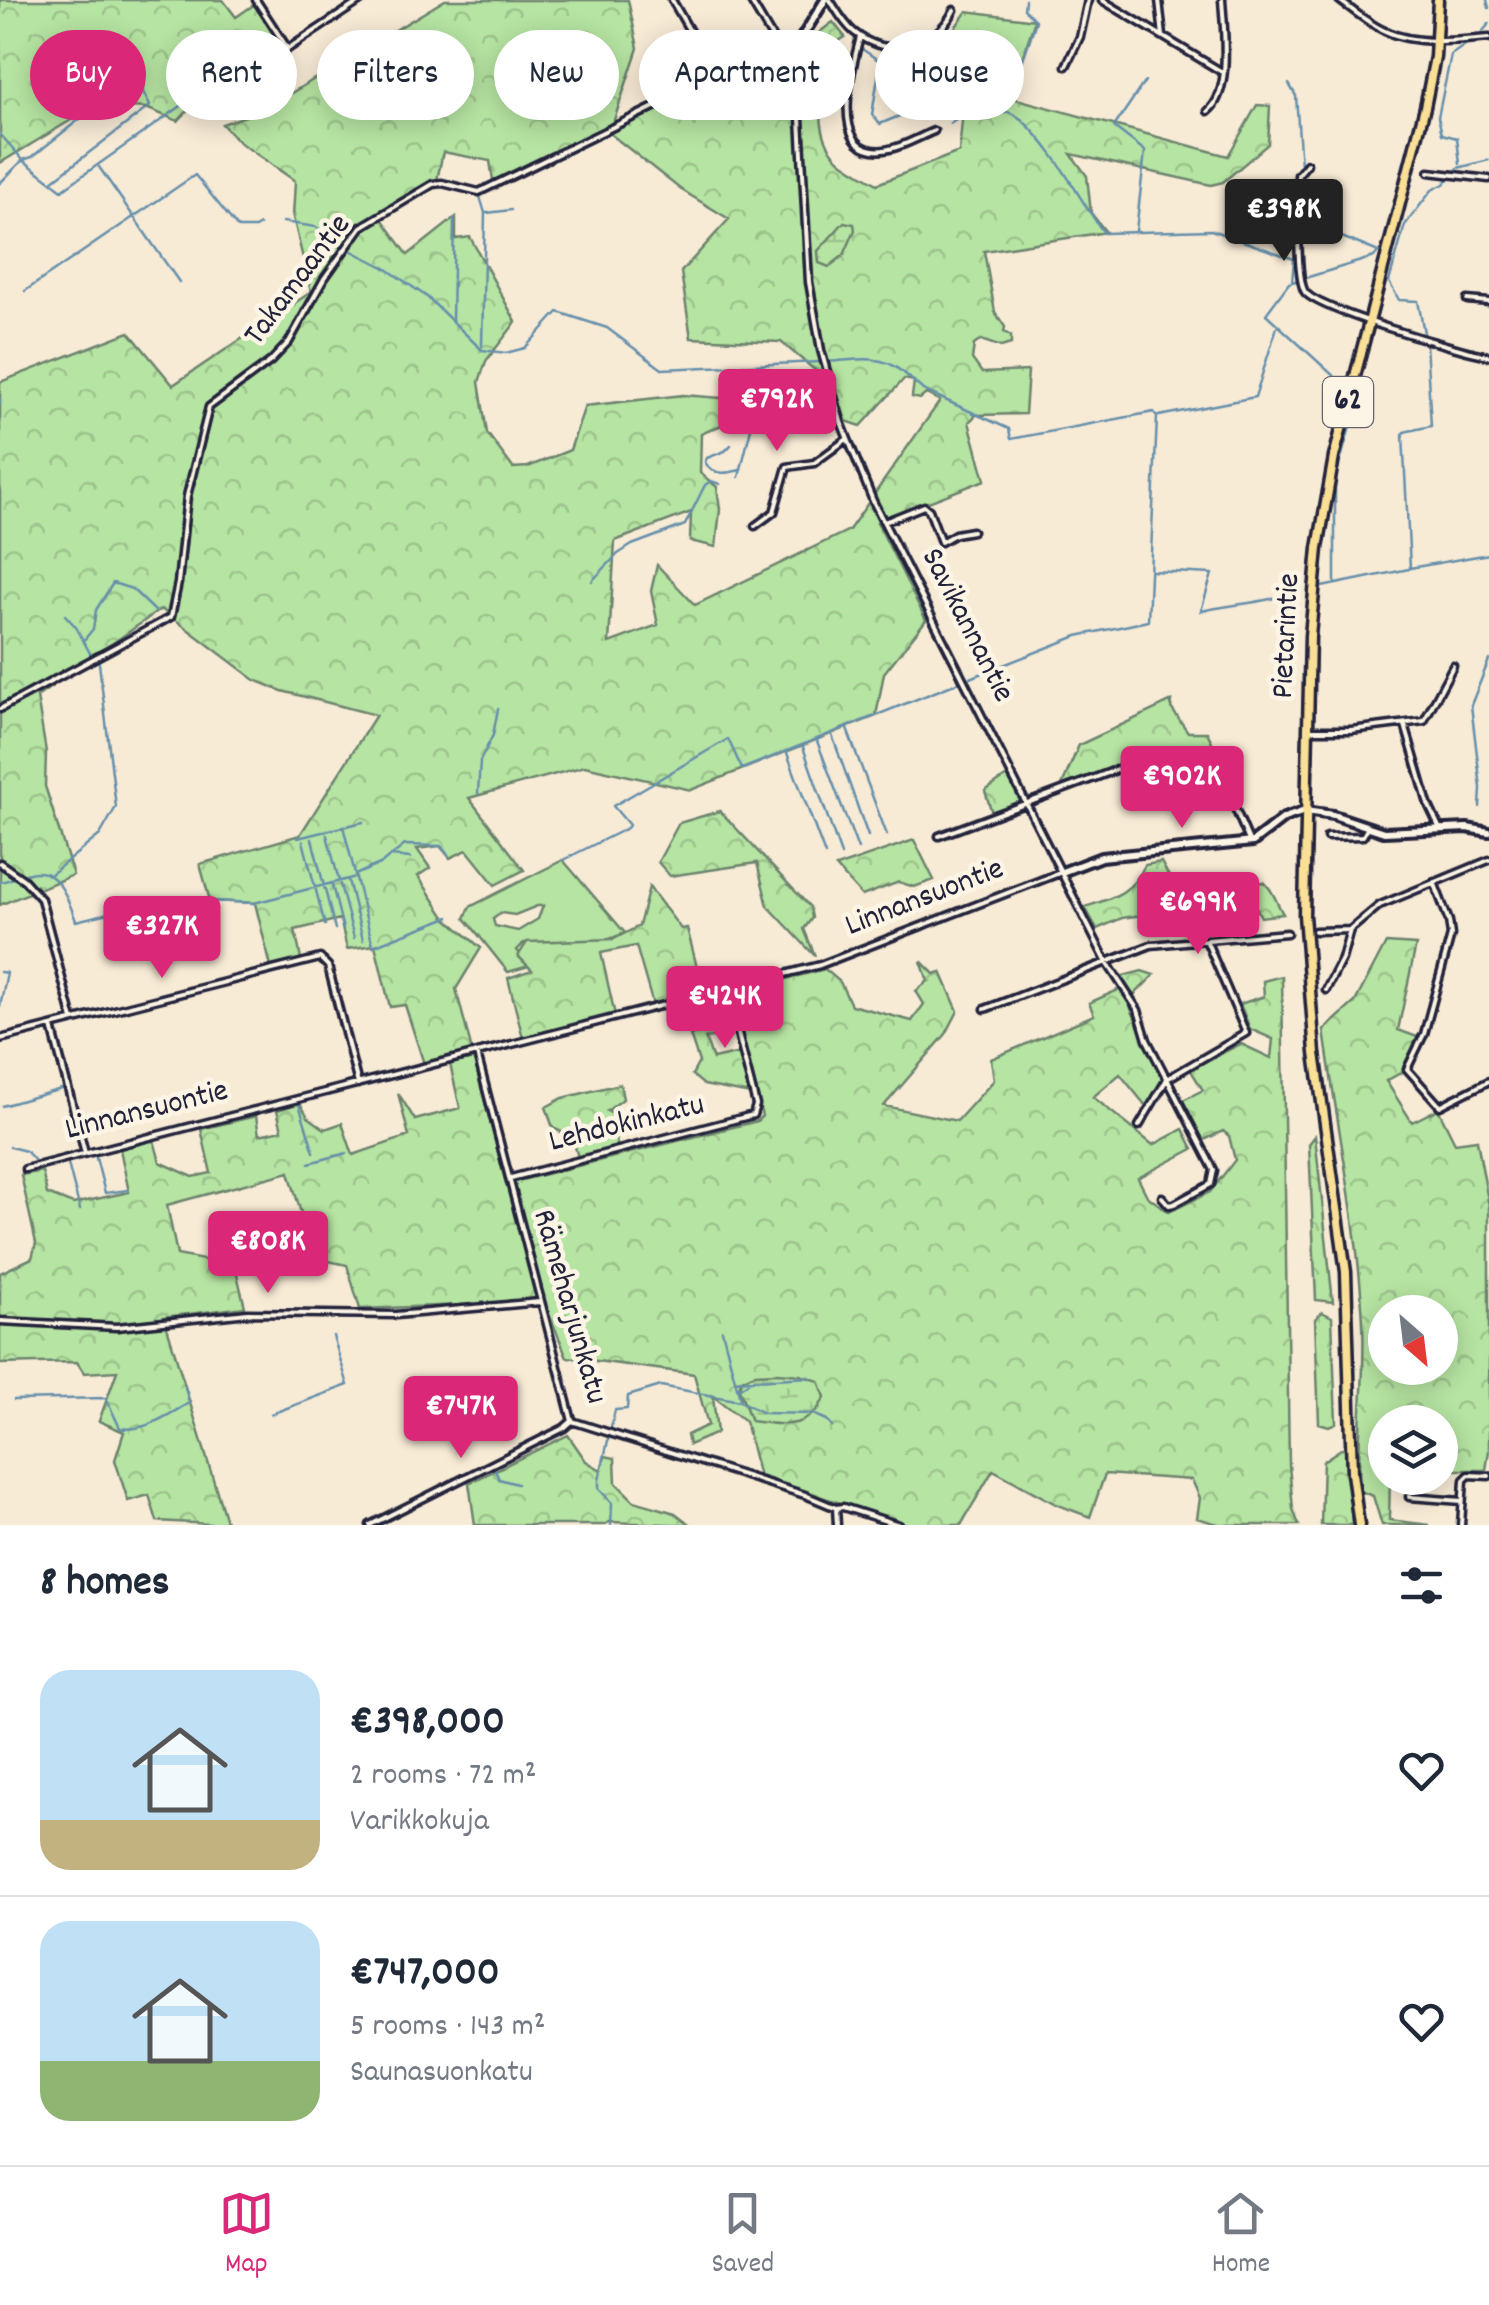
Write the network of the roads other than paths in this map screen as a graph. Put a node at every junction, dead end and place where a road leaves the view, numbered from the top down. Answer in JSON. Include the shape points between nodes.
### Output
{"nodes":[{"id":1,"x":267,"y":0,"type":"edge"},
{"id":2,"x":362,"y":0,"type":"edge"},
{"id":3,"x":672,"y":0,"type":"edge"},
{"id":4,"x":750,"y":0,"type":"edge"},
{"id":5,"x":828,"y":0,"type":"edge"},
{"id":6,"x":1088,"y":0,"type":"edge"},
{"id":7,"x":1102,"y":0,"type":"edge"},
{"id":8,"x":1159,"y":0,"type":"edge"},
{"id":9,"x":1222,"y":0,"type":"edge"},
{"id":10,"x":1339,"y":0,"type":"edge"},
{"id":11,"x":1438,"y":0,"type":"edge"},
{"id":12,"x":258,"y":3,"type":"edge"},
{"id":13,"x":954,"y":10,"type":"dead end"},
{"id":14,"x":276,"y":30,"type":"edge"},
{"id":15,"x":689,"y":30,"type":"edge"},
{"id":16,"x":767,"y":30,"type":"edge"},
{"id":17,"x":808,"y":30,"type":"edge"},
{"id":18,"x":860,"y":36,"type":"junction"},
{"id":19,"x":1163,"y":36,"type":"junction"},
{"id":20,"x":1489,"y":38,"type":"edge"},
{"id":21,"x":1436,"y":40,"type":"junction"},
{"id":22,"x":297,"y":42,"type":"edge"},
{"id":23,"x":1066,"y":66,"type":"dead end"},
{"id":24,"x":1222,"y":72,"type":"junction"},
{"id":25,"x":1208,"y":112,"type":"dead end"},
{"id":26,"x":639,"y":114,"type":"edge"},
{"id":27,"x":800,"y":120,"type":"edge"},
{"id":28,"x":934,"y":130,"type":"dead end"},
{"id":29,"x":1307,"y":164,"type":"dead end"},
{"id":30,"x":1429,"y":172,"type":"dead end"},
{"id":31,"x":1489,"y":179,"type":"edge"},
{"id":32,"x":1467,"y":300,"type":"dead end"},
{"id":33,"x":1489,"y":302,"type":"edge"},
{"id":34,"x":1369,"y":320,"type":"junction"},
{"id":35,"x":1489,"y":356,"type":"edge"},
{"id":36,"x":847,"y":439,"type":"junction"},
{"id":37,"x":884,"y":522,"type":"junction"},
{"id":38,"x":755,"y":526,"type":"dead end"},
{"id":39,"x":972,"y":531,"type":"dead end"},
{"id":40,"x":1453,"y":666,"type":"dead end"},
{"id":41,"x":0,"y":709,"type":"edge"},
{"id":42,"x":1404,"y":724,"type":"junction"},
{"id":43,"x":1308,"y":730,"type":"junction"},
{"id":44,"x":1028,"y":803,"type":"junction"},
{"id":45,"x":1305,"y":812,"type":"junction"},
{"id":46,"x":1367,"y":828,"type":"junction"},
{"id":47,"x":1440,"y":830,"type":"junction"},
{"id":48,"x":1489,"y":832,"type":"edge"},
{"id":49,"x":939,"y":836,"type":"dead end"},
{"id":50,"x":1326,"y":838,"type":"dead end"},
{"id":51,"x":1250,"y":843,"type":"junction"},
{"id":52,"x":1489,"y":860,"type":"edge"},
{"id":53,"x":0,"y":863,"type":"edge"},
{"id":54,"x":1062,"y":872,"type":"junction"},
{"id":55,"x":1434,"y":882,"type":"junction"},
{"id":56,"x":1350,"y":930,"type":"junction"},
{"id":57,"x":1315,"y":931,"type":"dead end"},
{"id":58,"x":1287,"y":933,"type":"dead end"},
{"id":59,"x":1206,"y":940,"type":"junction"},
{"id":60,"x":1106,"y":962,"type":"junction"},
{"id":61,"x":727,"y":990,"type":"junction"},
{"id":62,"x":1326,"y":990,"type":"dead end"},
{"id":63,"x":985,"y":1009,"type":"dead end"},
{"id":64,"x":73,"y":1021,"type":"junction"},
{"id":65,"x":52,"y":1026,"type":"junction"},
{"id":66,"x":0,"y":1038,"type":"edge"},
{"id":67,"x":478,"y":1054,"type":"junction"},
{"id":68,"x":1167,"y":1079,"type":"junction"},
{"id":69,"x":1489,"y":1081,"type":"edge"},
{"id":70,"x":358,"y":1084,"type":"junction"},
{"id":71,"x":1139,"y":1126,"type":"dead end"},
{"id":72,"x":85,"y":1153,"type":"junction"},
{"id":73,"x":25,"y":1168,"type":"dead end"},
{"id":74,"x":509,"y":1178,"type":"junction"},
{"id":75,"x":1162,"y":1197,"type":"dead end"},
{"id":76,"x":540,"y":1302,"type":"junction"},
{"id":77,"x":0,"y":1321,"type":"edge"},
{"id":78,"x":572,"y":1421,"type":"junction"},
{"id":79,"x":1489,"y":1476,"type":"edge"},
{"id":80,"x":1409,"y":1496,"type":"dead end"},
{"id":81,"x":1462,"y":1501,"type":"junction"},
{"id":82,"x":836,"y":1508,"type":"junction"},
{"id":83,"x":370,"y":1525,"type":"edge"},
{"id":84,"x":836,"y":1525,"type":"edge"},
{"id":85,"x":899,"y":1525,"type":"edge"},
{"id":86,"x":1359,"y":1525,"type":"edge"},
{"id":87,"x":1461,"y":1525,"type":"edge"}],
"edges":[{"from":1,"to":12,"type":"street"},
{"from":2,"to":22,"type":"street"},
{"from":3,"to":15,"type":"street"},
{"from":4,"to":16,"type":"street"},
{"from":5,"to":17,"type":"street","name":"Savikannantie"},
{"from":5,"to":18,"type":"street"},
{"from":6,"to":23,"type":"street"},
{"from":7,"to":19,"type":"street"},
{"from":8,"to":19,"type":"street"},
{"from":9,"to":24,"type":"street"},
{"from":10,"to":21,"type":"street","via":[[1390,34]]},
{"from":11,"to":21,"type":"main road","name":"Pietarintie","number":"62"},
{"from":12,"to":14,"type":"street"},
{"from":13,"to":18,"type":"street","via":[[939,33],[907,49]]},
{"from":18,"to":28,"type":"street","via":[[846,123],[851,135],[871,150],[886,150]]},
{"from":19,"to":24,"type":"street"},
{"from":20,"to":21,"type":"street"},
{"from":21,"to":34,"type":"main road","name":"Pietarintie","number":"62","via":[[1426,107]]},
{"from":24,"to":25,"type":"street","via":[[1221,96]]},
{"from":26,"to":41,"type":"street","name":"Takamaantie","via":[[478,192],[433,184],[361,227],[289,342],[209,407],[187,496],[171,617]]},
{"from":27,"to":36,"type":"street","name":"Savikannantie","via":[[809,282],[825,370]]},
{"from":29,"to":34,"type":"street","via":[[1298,175],[1302,284],[1313,299]]},
{"from":30,"to":31,"type":"street"},
{"from":32,"to":33,"type":"street"},
{"from":34,"to":35,"type":"street"},
{"from":34,"to":43,"type":"main road","name":"Pietarintie","number":"62","via":[[1321,525]]},
{"from":36,"to":37,"type":"street","name":"Savikannantie"},
{"from":36,"to":38,"type":"street","via":[[814,463],[787,467],[772,516]]},
{"from":37,"to":39,"type":"street","via":[[924,506],[942,542]]},
{"from":37,"to":44,"type":"street","name":"Savikannantie"},
{"from":40,"to":42,"type":"street","via":[[1427,718]]},
{"from":42,"to":43,"type":"street"},
{"from":42,"to":47,"type":"street"},
{"from":43,"to":45,"type":"main road","name":"Pietarintie","number":"62"},
{"from":44,"to":49,"type":"street"},
{"from":44,"to":51,"type":"street","via":[[1158,756],[1207,750]]},
{"from":44,"to":54,"type":"street","name":"Savikannantie"},
{"from":45,"to":46,"type":"street"},
{"from":45,"to":51,"type":"street","name":"Linnansuontie","via":[[1284,818]]},
{"from":45,"to":86,"type":"main road","name":"Pietarintie","number":"62","via":[[1308,972],[1346,1272]]},
{"from":46,"to":47,"type":"street"},
{"from":46,"to":50,"type":"street","via":[[1363,836]]},
{"from":47,"to":48,"type":"street"},
{"from":51,"to":54,"type":"street","name":"Linnansuontie","via":[[1101,858]]},
{"from":52,"to":55,"type":"street"},
{"from":53,"to":64,"type":"street","via":[[40,899]]},
{"from":54,"to":60,"type":"street","name":"Savikannantie"},
{"from":54,"to":61,"type":"street","name":"Linnansuontie","via":[[860,952]]},
{"from":55,"to":56,"type":"street","via":[[1373,908]]},
{"from":55,"to":69,"type":"street","via":[[1450,935],[1424,1034],[1407,1068],[1440,1106]]},
{"from":56,"to":57,"type":"street"},
{"from":56,"to":62,"type":"street"},
{"from":58,"to":59,"type":"street"},
{"from":59,"to":60,"type":"street","via":[[1152,945]]},
{"from":59,"to":68,"type":"street","via":[[1246,1033]]},
{"from":60,"to":63,"type":"street"},
{"from":60,"to":68,"type":"street","name":"Savikannantie","via":[[1138,1010]]},
{"from":61,"to":67,"type":"street","name":"Linnansuontie"},
{"from":61,"to":74,"type":"street","name":"Lehdokinkatu","via":[[756,1112]]},
{"from":64,"to":65,"type":"street"},
{"from":64,"to":70,"type":"street","via":[[324,959]]},
{"from":65,"to":66,"type":"street"},
{"from":65,"to":72,"type":"street"},
{"from":67,"to":70,"type":"street","name":"Linnansuontie"},
{"from":67,"to":74,"type":"street","name":"Rämeharjunkatu"},
{"from":68,"to":71,"type":"street"},
{"from":68,"to":75,"type":"street","name":"Savikannantie","via":[[1215,1174],[1210,1184],[1174,1204]]},
{"from":70,"to":72,"type":"street","name":"Linnansuontie"},
{"from":72,"to":73,"type":"street","name":"Linnansuontie"},
{"from":74,"to":76,"type":"street","name":"Rämeharjunkatu"},
{"from":76,"to":77,"type":"street","via":[[396,1316],[248,1314],[117,1328]]},
{"from":76,"to":78,"type":"street","name":"Rämeharjunkatu"},
{"from":78,"to":82,"type":"street","name":"Rämeharjunkatu"},
{"from":78,"to":83,"type":"street"},
{"from":79,"to":81,"type":"street","via":[[1469,1475]]},
{"from":80,"to":81,"type":"street"},
{"from":81,"to":87,"type":"street"},
{"from":82,"to":84,"type":"street"},
{"from":82,"to":85,"type":"street","name":"Rämeharjunkatu"}]}
